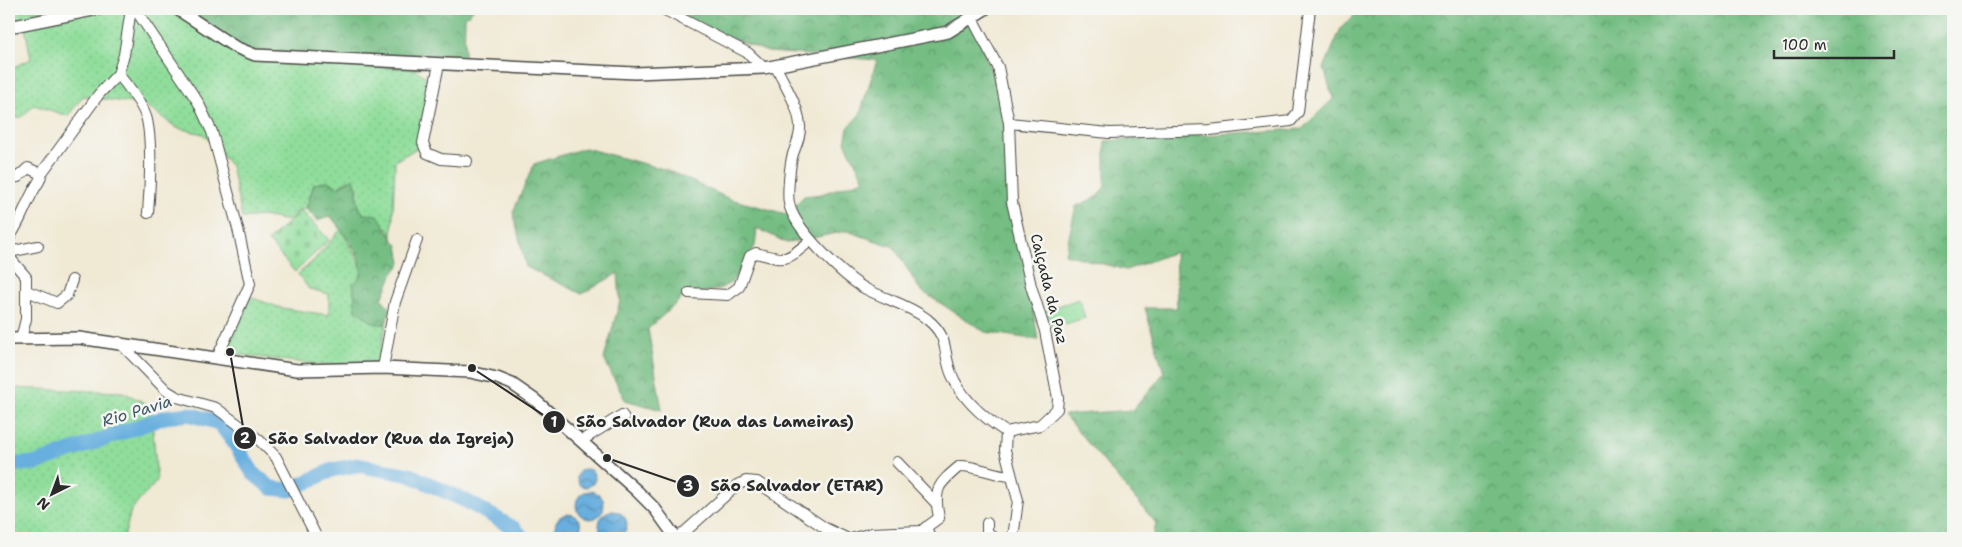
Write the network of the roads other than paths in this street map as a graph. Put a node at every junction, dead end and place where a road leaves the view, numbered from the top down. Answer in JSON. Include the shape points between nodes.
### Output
{"nodes":[{"id":1,"x":98,"y":9,"type":"edge"},
{"id":2,"x":133,"y":9,"type":"edge"},
{"id":3,"x":176,"y":9,"type":"edge"},
{"id":4,"x":663,"y":9,"type":"edge"},
{"id":5,"x":985,"y":9,"type":"edge"},
{"id":6,"x":1310,"y":9,"type":"edge"},
{"id":7,"x":972,"y":18,"type":"junction"},
{"id":8,"x":9,"y":27,"type":"edge"},
{"id":9,"x":440,"y":64,"type":"junction"},
{"id":10,"x":776,"y":66,"type":"junction"},
{"id":11,"x":764,"y":68,"type":"junction"},
{"id":12,"x":118,"y":74,"type":"junction"},
{"id":13,"x":1009,"y":123,"type":"junction"},
{"id":14,"x":467,"y":161,"type":"dead end"},
{"id":15,"x":42,"y":174,"type":"junction"},
{"id":16,"x":9,"y":178,"type":"edge"},
{"id":17,"x":148,"y":213,"type":"dead end"},
{"id":18,"x":9,"y":234,"type":"edge"},
{"id":19,"x":417,"y":240,"type":"dead end"},
{"id":20,"x":810,"y":241,"type":"junction"},
{"id":21,"x":38,"y":246,"type":"dead end"},
{"id":22,"x":9,"y":252,"type":"edge"},
{"id":23,"x":9,"y":257,"type":"edge"},
{"id":24,"x":72,"y":280,"type":"dead end"},
{"id":25,"x":27,"y":291,"type":"junction"},
{"id":26,"x":689,"y":293,"type":"dead end"},
{"id":27,"x":9,"y":339,"type":"edge"},
{"id":28,"x":21,"y":339,"type":"junction"},
{"id":29,"x":119,"y":342,"type":"junction"},
{"id":30,"x":140,"y":346,"type":"junction"},
{"id":31,"x":218,"y":358,"type":"junction"},
{"id":32,"x":140,"y":365,"type":"junction"},
{"id":33,"x":383,"y":368,"type":"junction"},
{"id":34,"x":624,"y":418,"type":"dead end"},
{"id":35,"x":1006,"y":432,"type":"junction"},
{"id":36,"x":581,"y":441,"type":"junction"},
{"id":37,"x":897,"y":462,"type":"dead end"},
{"id":38,"x":1011,"y":476,"type":"junction"},
{"id":39,"x":936,"y":502,"type":"junction"},
{"id":40,"x":987,"y":523,"type":"dead end"},
{"id":41,"x":920,"y":532,"type":"edge"},
{"id":42,"x":317,"y":538,"type":"edge"},
{"id":43,"x":677,"y":538,"type":"edge"},
{"id":44,"x":846,"y":538,"type":"edge"},
{"id":45,"x":854,"y":538,"type":"edge"},
{"id":46,"x":930,"y":538,"type":"edge"},
{"id":47,"x":993,"y":538,"type":"edge"},
{"id":48,"x":1013,"y":538,"type":"edge"}],
"edges":[{"from":1,"to":8,"type":"street"},
{"from":2,"to":12,"type":"street"},
{"from":2,"to":31,"type":"street","via":[[198,102],[212,132],[238,229],[250,284]]},
{"from":3,"to":9,"type":"street","via":[[255,56]]},
{"from":4,"to":11,"type":"street","via":[[748,53]]},
{"from":5,"to":7,"type":"street"},
{"from":6,"to":13,"type":"street","via":[[1298,112],[1291,121],[1210,130],[1109,133]]},
{"from":7,"to":10,"type":"street","via":[[948,32]]},
{"from":7,"to":13,"type":"street","name":"Calçada da Paz","via":[[998,67]]},
{"from":9,"to":11,"type":"street","via":[[635,73]]},
{"from":9,"to":14,"type":"street","via":[[423,143],[427,153]]},
{"from":10,"to":11,"type":"street"},
{"from":10,"to":20,"type":"street","via":[[799,114],[789,203]]},
{"from":12,"to":15,"type":"street","via":[[99,94]]},
{"from":12,"to":17,"type":"street","via":[[147,119]]},
{"from":13,"to":35,"type":"street","name":"Calçada da Paz","via":[[1012,202],[1031,286],[1046,331],[1058,398],[1057,409],[1040,424]]},
{"from":15,"to":16,"type":"street","via":[[28,168],[18,177]]},
{"from":15,"to":18,"type":"street","via":[[22,218]]},
{"from":19,"to":33,"type":"street","via":[[395,302]]},
{"from":20,"to":26,"type":"street","via":[[782,260],[756,253],[750,256],[739,287],[728,295]]},
{"from":20,"to":35,"type":"street","via":[[864,288],[927,319],[942,334],[950,372],[956,384],[988,420]]},
{"from":21,"to":22,"type":"street"},
{"from":23,"to":25,"type":"street","via":[[26,277]]},
{"from":24,"to":25,"type":"street","via":[[66,295],[57,303]]},
{"from":25,"to":28,"type":"street"},
{"from":27,"to":28,"type":"street"},
{"from":28,"to":29,"type":"street","via":[[79,338]]},
{"from":29,"to":30,"type":"street"},
{"from":29,"to":32,"type":"street"},
{"from":30,"to":31,"type":"street"},
{"from":30,"to":32,"type":"street"},
{"from":31,"to":33,"type":"street","via":[[270,367]]},
{"from":32,"to":42,"type":"street","via":[[172,394],[216,408],[238,422],[276,457]]},
{"from":33,"to":36,"type":"street","via":[[470,372],[497,378],[535,400]]},
{"from":34,"to":36,"type":"street","via":[[622,415]]},
{"from":35,"to":38,"type":"street","via":[[1005,450]]},
{"from":36,"to":43,"type":"street","via":[[649,503]]},
{"from":37,"to":39,"type":"street"},
{"from":38,"to":39,"type":"street","via":[[997,475],[974,466],[960,466],[937,488]]},
{"from":38,"to":48,"type":"street","via":[[1018,500]]},
{"from":39,"to":41,"type":"street","via":[[939,518]]},
{"from":40,"to":47,"type":"street","via":[[987,531]]},
{"from":41,"to":45,"type":"street","via":[[872,533]]},
{"from":41,"to":46,"type":"street"},
{"from":43,"to":44,"type":"street","via":[[737,485],[746,481],[756,482],[825,528]]}]}
